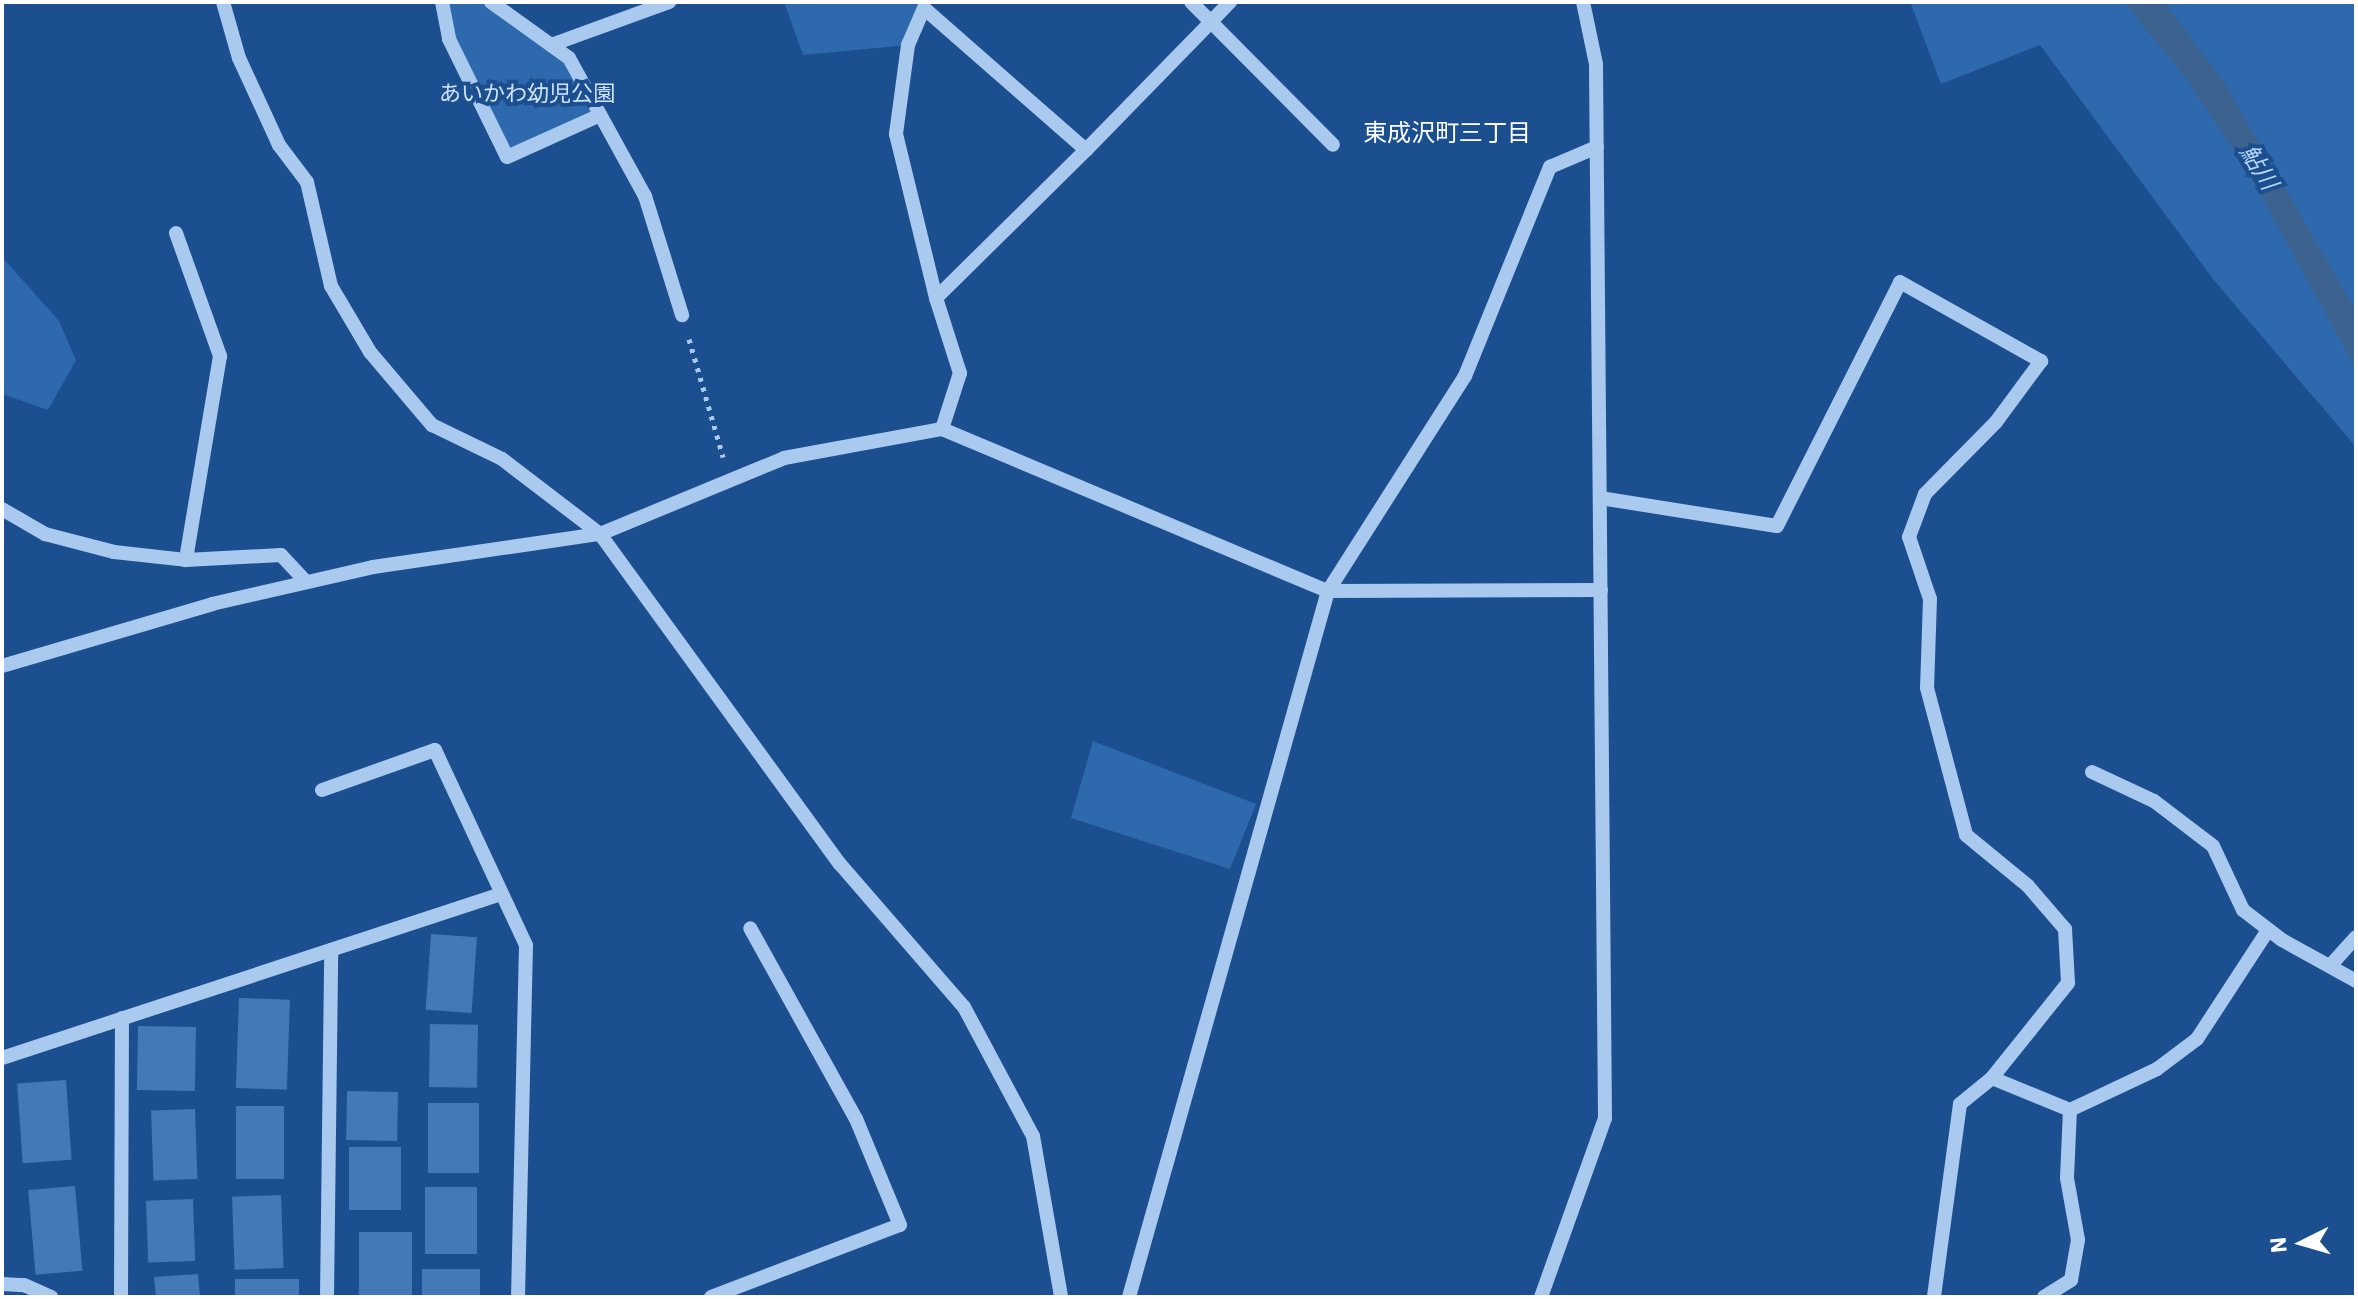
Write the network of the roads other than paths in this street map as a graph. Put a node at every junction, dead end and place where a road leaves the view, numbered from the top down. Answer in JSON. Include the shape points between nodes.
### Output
{"nodes":[{"id":1,"x":223,"y":2,"type":"edge"},
{"id":2,"x":442,"y":2,"type":"edge"},
{"id":3,"x":491,"y":2,"type":"edge"},
{"id":4,"x":669,"y":2,"type":"edge"},
{"id":5,"x":1191,"y":2,"type":"edge"},
{"id":6,"x":1230,"y":2,"type":"edge"},
{"id":7,"x":1583,"y":2,"type":"edge"},
{"id":8,"x":1211,"y":22,"type":"junction"},
{"id":9,"x":551,"y":45,"type":"junction"},
{"id":10,"x":600,"y":115,"type":"junction"},
{"id":11,"x":1333,"y":145,"type":"dead end"},
{"id":12,"x":1597,"y":147,"type":"junction"},
{"id":13,"x":1086,"y":150,"type":"junction"},
{"id":14,"x":176,"y":233,"type":"dead end"},
{"id":15,"x":936,"y":298,"type":"junction"},
{"id":16,"x":682,"y":315,"type":"road end"},
{"id":17,"x":942,"y":429,"type":"junction"},
{"id":18,"x":1600,"y":498,"type":"junction"},
{"id":19,"x":2,"y":509,"type":"edge"},
{"id":20,"x":600,"y":534,"type":"junction"},
{"id":21,"x":186,"y":560,"type":"junction"},
{"id":22,"x":306,"y":582,"type":"junction"},
{"id":23,"x":1601,"y":590,"type":"junction"},
{"id":24,"x":1328,"y":591,"type":"junction"},
{"id":25,"x":2,"y":666,"type":"edge"},
{"id":26,"x":2092,"y":772,"type":"dead end"},
{"id":27,"x":322,"y":790,"type":"dead end"},
{"id":28,"x":501,"y":894,"type":"junction"},
{"id":29,"x":750,"y":928,"type":"dead end"},
{"id":30,"x":2268,"y":930,"type":"junction"},
{"id":31,"x":2356,"y":937,"type":"edge"},
{"id":32,"x":331,"y":950,"type":"junction"},
{"id":33,"x":2330,"y":966,"type":"junction"},
{"id":34,"x":2356,"y":981,"type":"edge"},
{"id":35,"x":122,"y":1018,"type":"junction"},
{"id":36,"x":2,"y":1058,"type":"edge"},
{"id":37,"x":1992,"y":1078,"type":"junction"},
{"id":38,"x":2070,"y":1110,"type":"junction"},
{"id":39,"x":2,"y":1284,"type":"edge"},
{"id":40,"x":51,"y":1297,"type":"edge"},
{"id":41,"x":121,"y":1297,"type":"edge"},
{"id":42,"x":327,"y":1297,"type":"edge"},
{"id":43,"x":518,"y":1297,"type":"edge"},
{"id":44,"x":711,"y":1297,"type":"edge"},
{"id":45,"x":1061,"y":1297,"type":"edge"},
{"id":46,"x":1129,"y":1297,"type":"edge"},
{"id":47,"x":1541,"y":1297,"type":"edge"},
{"id":48,"x":1934,"y":1297,"type":"edge"},
{"id":49,"x":2044,"y":1297,"type":"edge"}],
"edges":[{"from":1,"to":20,"type":"street","via":[[279,145],[307,182],[331,286],[370,352],[432,425],[502,459]]},
{"from":2,"to":10,"type":"street","via":[[449,39],[507,157]]},
{"from":3,"to":9,"type":"street"},
{"from":4,"to":9,"type":"street"},
{"from":5,"to":8,"type":"street"},
{"from":6,"to":8,"type":"street"},
{"from":7,"to":12,"type":"street","via":[[1596,64]]},
{"from":8,"to":11,"type":"street"},
{"from":8,"to":13,"type":"street"},
{"from":9,"to":10,"type":"street","via":[[569,58]]},
{"from":10,"to":16,"type":"street","via":[[645,196]]},
{"from":12,"to":18,"type":"street"},
{"from":12,"to":24,"type":"street","via":[[1550,167],[1465,376]]},
{"from":13,"to":15,"type":"street"},
{"from":13,"to":15,"type":"street","via":[[924,8],[908,45],[896,134]]},
{"from":14,"to":21,"type":"street","via":[[220,356]]},
{"from":15,"to":17,"type":"street","via":[[960,373]]},
{"from":17,"to":20,"type":"street","via":[[784,458]]},
{"from":17,"to":24,"type":"street"},
{"from":18,"to":23,"type":"street"},
{"from":18,"to":37,"type":"street","via":[[1777,526],[1900,282],[2041,361],[1996,422],[1925,494],[1909,537],[1930,599],[1927,688],[1966,835],[2028,886],[2065,929],[2068,983]]},
{"from":19,"to":21,"type":"street","via":[[45,534],[114,552]]},
{"from":20,"to":22,"type":"street","via":[[373,567]]},
{"from":20,"to":45,"type":"street","via":[[840,864],[964,1007],[1033,1136]]},
{"from":21,"to":22,"type":"street","via":[[281,555]]},
{"from":22,"to":25,"type":"street","via":[[84,639]]},
{"from":23,"to":24,"type":"street"},
{"from":23,"to":47,"type":"street","via":[[1605,1118]]},
{"from":24,"to":46,"type":"street"},
{"from":26,"to":30,"type":"street","via":[[2154,801],[2213,846],[2243,910]]},
{"from":27,"to":28,"type":"street","via":[[435,750]]},
{"from":28,"to":32,"type":"street"},
{"from":28,"to":43,"type":"street","via":[[526,945]]},
{"from":29,"to":44,"type":"street","via":[[856,1119],[900,1225]]},
{"from":30,"to":33,"type":"street"},
{"from":30,"to":38,"type":"street","via":[[2197,1039],[2157,1069]]},
{"from":31,"to":33,"type":"street"},
{"from":32,"to":35,"type":"street"},
{"from":32,"to":42,"type":"street"},
{"from":33,"to":34,"type":"street"},
{"from":35,"to":36,"type":"street"},
{"from":35,"to":41,"type":"street"},
{"from":37,"to":38,"type":"street"},
{"from":37,"to":48,"type":"street","via":[[1960,1104]]},
{"from":38,"to":49,"type":"street","via":[[2067,1178],[2078,1240],[2071,1280]]},
{"from":39,"to":40,"type":"street","via":[[24,1285]]}]}
